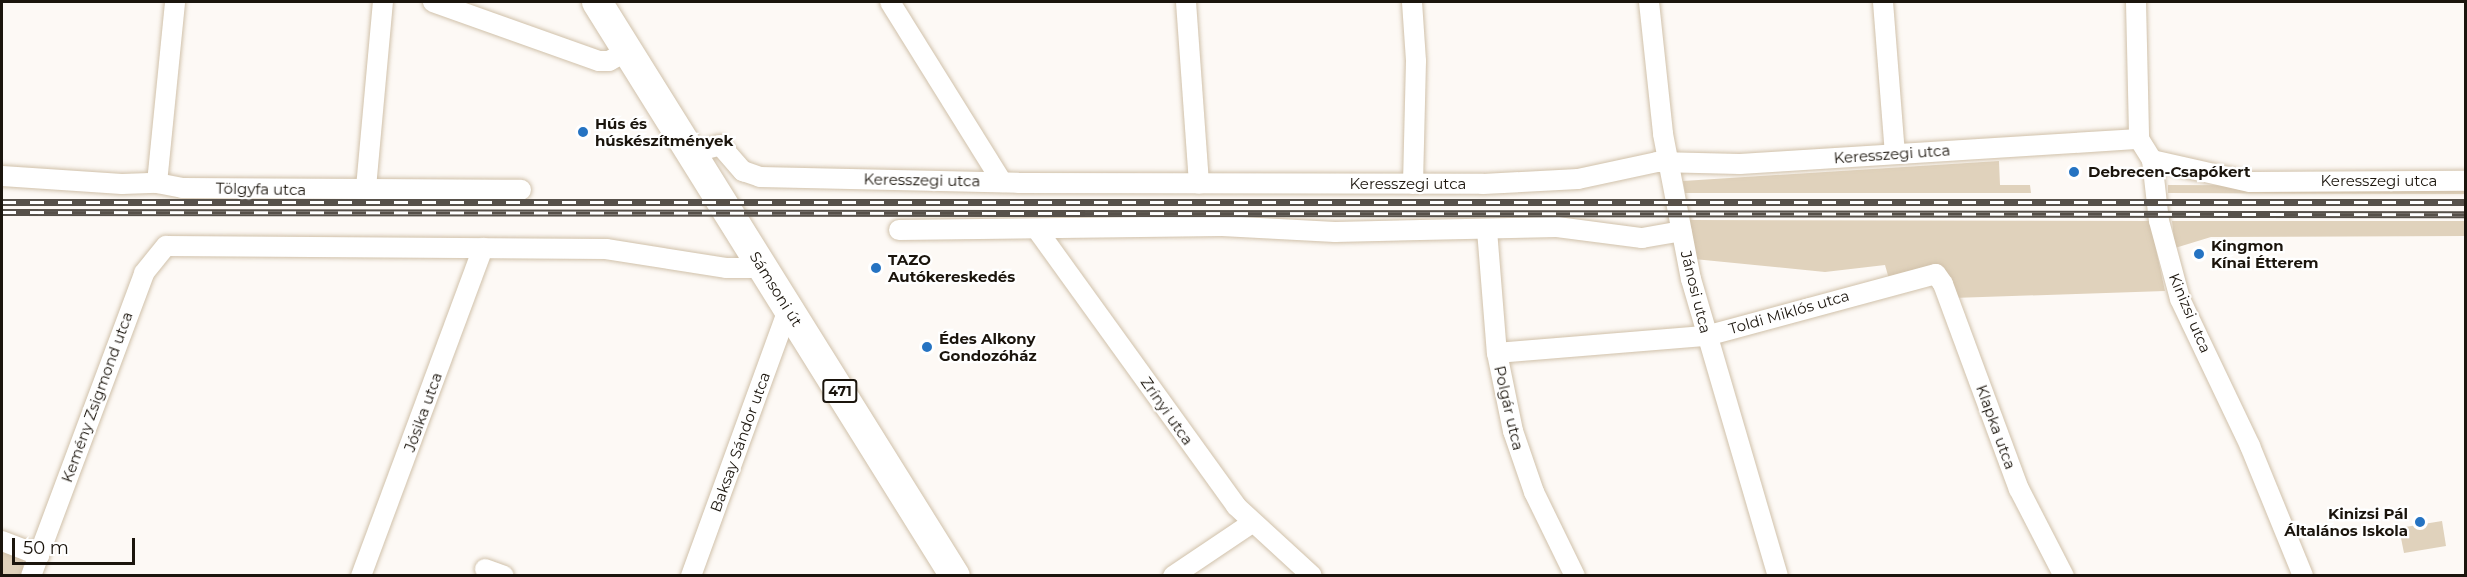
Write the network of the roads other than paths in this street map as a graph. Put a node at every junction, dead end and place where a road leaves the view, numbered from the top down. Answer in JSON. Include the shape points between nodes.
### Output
{"nodes":[{"id":1,"x":175,"y":2,"type":"edge"},
{"id":2,"x":383,"y":2,"type":"edge"},
{"id":3,"x":433,"y":2,"type":"edge"},
{"id":4,"x":597,"y":2,"type":"edge"},
{"id":5,"x":890,"y":2,"type":"edge"},
{"id":6,"x":1186,"y":2,"type":"edge"},
{"id":7,"x":1412,"y":2,"type":"edge"},
{"id":8,"x":1649,"y":2,"type":"edge"},
{"id":9,"x":1883,"y":2,"type":"edge"},
{"id":10,"x":2136,"y":2,"type":"edge"},
{"id":11,"x":627,"y":51,"type":"junction"},
{"id":12,"x":2139,"y":139,"type":"junction"},
{"id":13,"x":691,"y":153,"type":"junction"},
{"id":14,"x":1895,"y":154,"type":"junction"},
{"id":15,"x":2152,"y":160,"type":"junction"},
{"id":16,"x":1668,"y":162,"type":"junction"},
{"id":17,"x":2,"y":176,"type":"edge"},
{"id":18,"x":2466,"y":181,"type":"edge"},
{"id":19,"x":1002,"y":182,"type":"junction"},
{"id":20,"x":157,"y":183,"type":"junction"},
{"id":21,"x":1199,"y":184,"type":"junction"},
{"id":22,"x":1413,"y":184,"type":"junction"},
{"id":23,"x":366,"y":188,"type":"junction"},
{"id":24,"x":521,"y":190,"type":"dead end"},
{"id":25,"x":899,"y":230,"type":"dead end"},
{"id":26,"x":1487,"y":230,"type":"junction"},
{"id":27,"x":1038,"y":231,"type":"junction"},
{"id":28,"x":1680,"y":231,"type":"junction"},
{"id":29,"x":483,"y":248,"type":"junction"},
{"id":30,"x":763,"y":268,"type":"junction"},
{"id":31,"x":1936,"y":274,"type":"joint"},
{"id":32,"x":788,"y":309,"type":"junction"},
{"id":33,"x":1706,"y":336,"type":"junction"},
{"id":34,"x":1497,"y":353,"type":"junction"},
{"id":35,"x":1252,"y":523,"type":"junction"},
{"id":36,"x":2,"y":541,"type":"edge"},
{"id":37,"x":39,"y":555,"type":"junction"},
{"id":38,"x":485,"y":569,"type":"dead end"},
{"id":39,"x":31,"y":576,"type":"edge"},
{"id":40,"x":361,"y":576,"type":"edge"},
{"id":41,"x":504,"y":576,"type":"edge"},
{"id":42,"x":691,"y":576,"type":"edge"},
{"id":43,"x":955,"y":576,"type":"edge"},
{"id":44,"x":1173,"y":576,"type":"edge"},
{"id":45,"x":1312,"y":576,"type":"edge"},
{"id":46,"x":1575,"y":576,"type":"edge"},
{"id":47,"x":1778,"y":576,"type":"edge"},
{"id":48,"x":2064,"y":576,"type":"edge"},
{"id":49,"x":2303,"y":576,"type":"edge"}],
"edges":[{"from":1,"to":20,"type":"street"},
{"from":2,"to":23,"type":"street"},
{"from":3,"to":11,"type":"street","via":[[599,61],[609,61]]},
{"from":4,"to":11,"type":"main road","name":"Sámsoni út","number":"471"},
{"from":5,"to":19,"type":"street"},
{"from":6,"to":21,"type":"street"},
{"from":7,"to":22,"type":"street","via":[[1416,61]]},
{"from":8,"to":16,"type":"street","name":"Jánosi utca"},
{"from":9,"to":14,"type":"street"},
{"from":10,"to":12,"type":"street"},
{"from":11,"to":13,"type":"main road","name":"Sámsoni út","number":"471"},
{"from":12,"to":14,"type":"street","name":"Keresszegi utca"},
{"from":12,"to":15,"type":"street","name":"Kinizsi utca"},
{"from":13,"to":19,"type":"street","name":"Keresszegi utca","via":[[720,145],[743,171],[759,177]]},
{"from":13,"to":30,"type":"main road","name":"Sámsoni út","number":"471"},
{"from":14,"to":16,"type":"street","name":"Keresszegi utca","via":[[1740,164]]},
{"from":15,"to":18,"type":"street","name":"Keresszegi utca","via":[[2250,182]]},
{"from":15,"to":49,"type":"street","name":"Kinizsi utca","via":[[2159,221],[2180,299],[2259,467]]},
{"from":16,"to":22,"type":"street","name":"Keresszegi utca","via":[[1545,182]]},
{"from":16,"to":28,"type":"street","name":"Jánosi utca"},
{"from":17,"to":20,"type":"street","name":"Tölgyfa utca"},
{"from":19,"to":21,"type":"street","name":"Keresszegi utca"},
{"from":20,"to":23,"type":"street","name":"Tölgyfa utca","via":[[182,188]]},
{"from":21,"to":22,"type":"street","name":"Keresszegi utca"},
{"from":23,"to":24,"type":"street","name":"Tölgyfa utca"},
{"from":25,"to":27,"type":"street"},
{"from":26,"to":27,"type":"street","via":[[1304,232],[1222,226],[1065,227]]},
{"from":26,"to":28,"type":"street","via":[[1557,227],[1642,238]]},
{"from":26,"to":34,"type":"street","name":"Polgár utca"},
{"from":27,"to":35,"type":"street","name":"Zrínyi utca","via":[[1214,478]]},
{"from":28,"to":33,"type":"street","name":"Jánosi utca"},
{"from":29,"to":30,"type":"street","via":[[619,250],[711,266]]},
{"from":29,"to":37,"type":"street","name":"Kemény Zsigmond utca","via":[[166,246],[141,279]]},
{"from":29,"to":40,"type":"street","name":"Jósika utca"},
{"from":30,"to":32,"type":"main road","name":"Sámsoni út","number":"471"},
{"from":31,"to":33,"type":"street","name":"Toldi Miklós utca"},
{"from":31,"to":48,"type":"street","name":"Klapka utca","via":[[2019,489]]},
{"from":32,"to":42,"type":"street","name":"Baksay Sándor utca"},
{"from":32,"to":43,"type":"main road","name":"Sámsoni út","number":"471"},
{"from":33,"to":34,"type":"street","name":"Toldi Miklós utca"},
{"from":33,"to":47,"type":"street","name":"Jánosi utca"},
{"from":34,"to":46,"type":"street","name":"Polgár utca","via":[[1518,451]]},
{"from":35,"to":44,"type":"street"},
{"from":35,"to":45,"type":"street","name":"Zrínyi utca"},
{"from":36,"to":37,"type":"street"},
{"from":37,"to":39,"type":"street","name":"Kemény Zsigmond utca"},
{"from":38,"to":41,"type":"street"}]}
